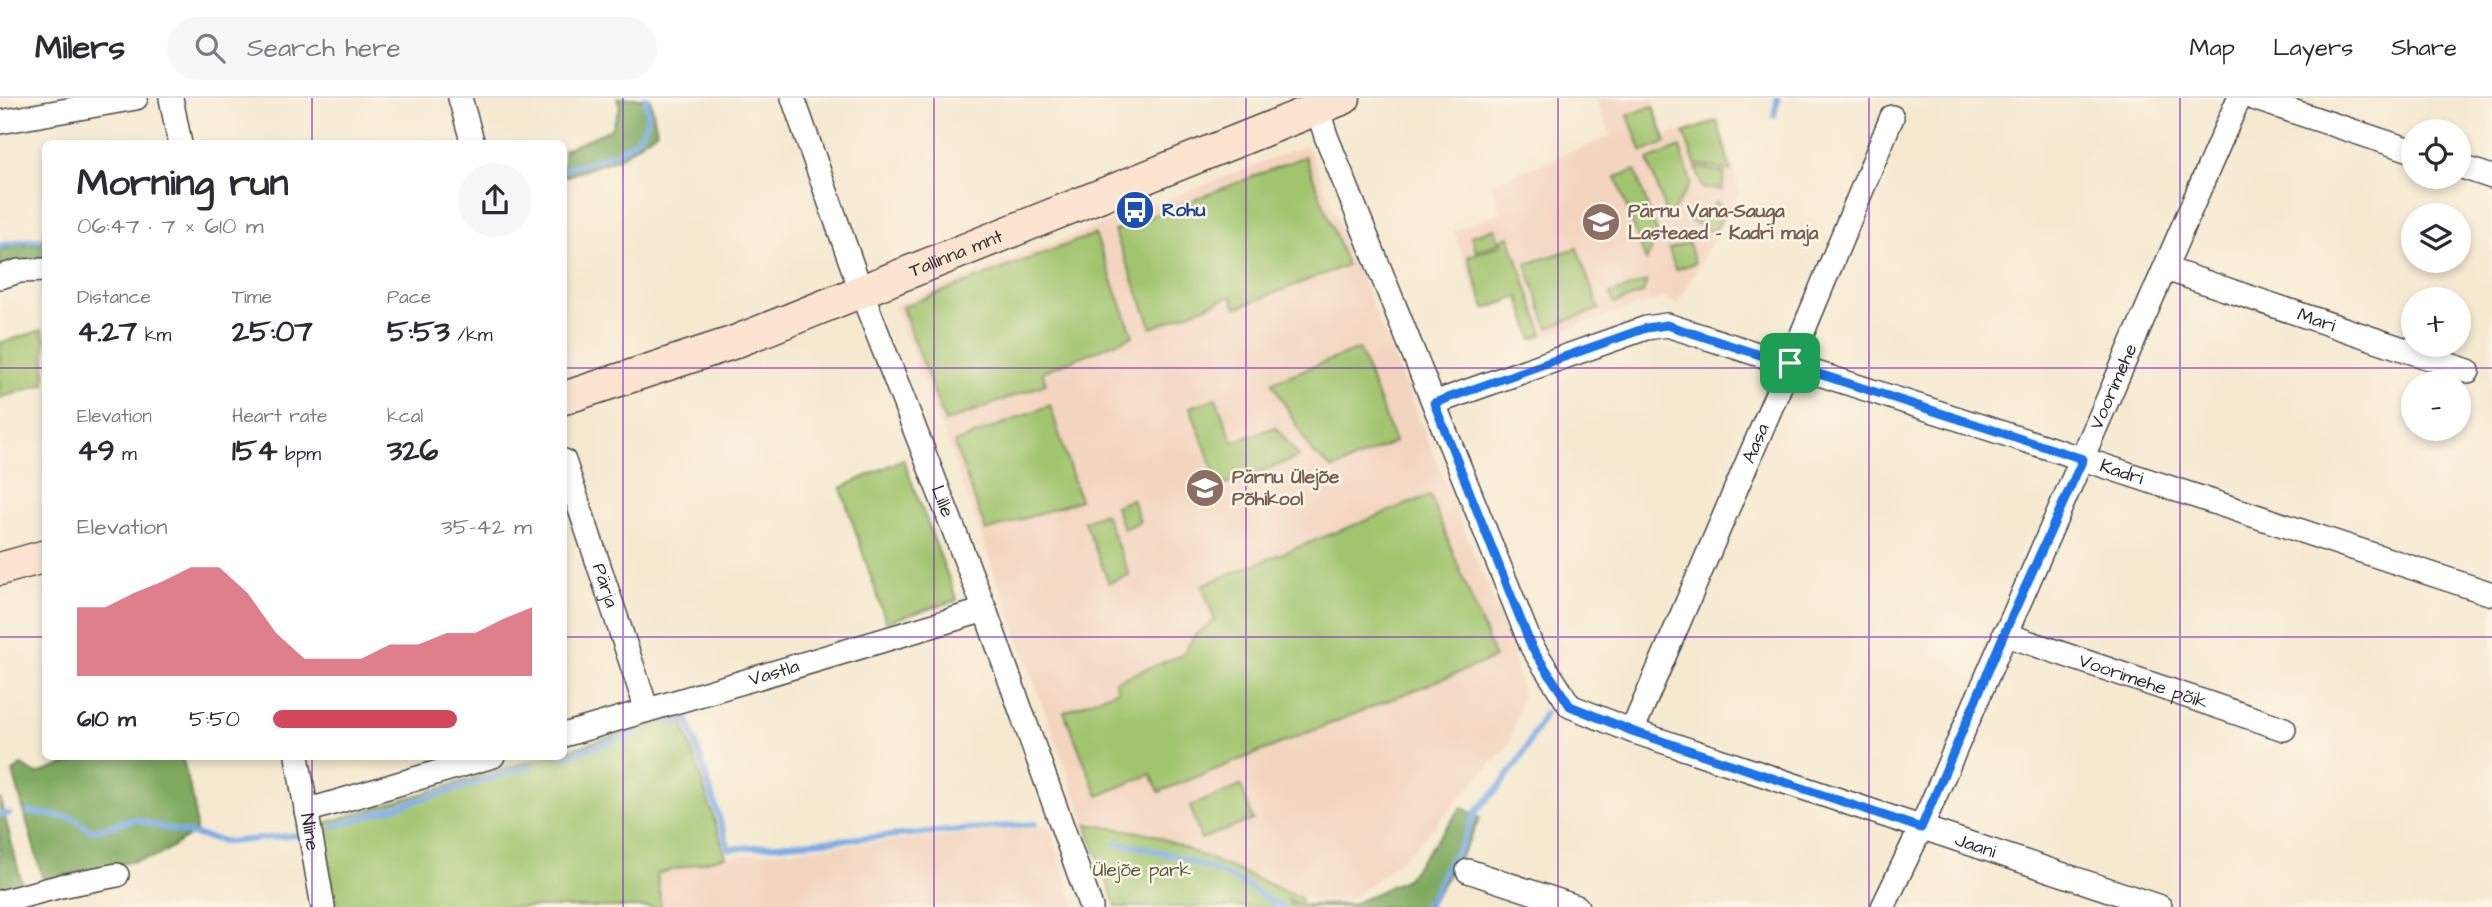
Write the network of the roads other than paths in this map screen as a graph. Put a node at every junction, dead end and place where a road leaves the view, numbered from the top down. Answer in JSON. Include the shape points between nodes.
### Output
{"nodes":[{"id":1,"x":136,"y":98,"type":"edge"},
{"id":2,"x":171,"y":98,"type":"edge"},
{"id":3,"x":460,"y":98,"type":"edge"},
{"id":4,"x":793,"y":98,"type":"edge"},
{"id":5,"x":2239,"y":98,"type":"edge"},
{"id":6,"x":2253,"y":98,"type":"edge"},
{"id":7,"x":1325,"y":102,"type":"edge"},
{"id":8,"x":1892,"y":117,"type":"dead end"},
{"id":9,"x":0,"y":122,"type":"edge"},
{"id":10,"x":179,"y":140,"type":"edge"},
{"id":11,"x":472,"y":140,"type":"edge"},
{"id":12,"x":2401,"y":147,"type":"edge"},
{"id":13,"x":2471,"y":170,"type":"edge"},
{"id":14,"x":2492,"y":177,"type":"edge"},
{"id":15,"x":2166,"y":269,"type":"junction"},
{"id":16,"x":42,"y":270,"type":"edge"},
{"id":17,"x":0,"y":277,"type":"edge"},
{"id":18,"x":861,"y":292,"type":"junction"},
{"id":19,"x":1790,"y":363,"type":"junction"},
{"id":20,"x":2468,"y":371,"type":"dead end"},
{"id":21,"x":567,"y":397,"type":"edge"},
{"id":22,"x":1434,"y":403,"type":"junction"},
{"id":23,"x":2083,"y":459,"type":"junction"},
{"id":24,"x":567,"y":470,"type":"edge"},
{"id":25,"x":42,"y":557,"type":"edge"},
{"id":26,"x":0,"y":569,"type":"edge"},
{"id":27,"x":2492,"y":594,"type":"edge"},
{"id":28,"x":985,"y":610,"type":"junction"},
{"id":29,"x":2004,"y":634,"type":"junction"},
{"id":30,"x":647,"y":710,"type":"junction"},
{"id":31,"x":2284,"y":729,"type":"dead end"},
{"id":32,"x":1632,"y":731,"type":"junction"},
{"id":33,"x":567,"y":734,"type":"edge"},
{"id":34,"x":298,"y":760,"type":"edge"},
{"id":35,"x":479,"y":760,"type":"edge"},
{"id":36,"x":306,"y":811,"type":"junction"},
{"id":37,"x":1921,"y":828,"type":"junction"},
{"id":38,"x":1468,"y":871,"type":"dead end"},
{"id":39,"x":117,"y":875,"type":"dead end"},
{"id":40,"x":0,"y":902,"type":"edge"},
{"id":41,"x":323,"y":907,"type":"edge"},
{"id":42,"x":1091,"y":907,"type":"edge"},
{"id":43,"x":1577,"y":907,"type":"edge"},
{"id":44,"x":1883,"y":907,"type":"edge"},
{"id":45,"x":2160,"y":907,"type":"edge"}],
"edges":[{"from":1,"to":9,"type":"street"},
{"from":2,"to":10,"type":"street"},
{"from":3,"to":11,"type":"street"},
{"from":4,"to":18,"type":"street","name":"Lille"},
{"from":5,"to":15,"type":"street","name":"Voorimehe"},
{"from":6,"to":12,"type":"street"},
{"from":7,"to":18,"type":"main road","name":"Tallinna mnt"},
{"from":7,"to":22,"type":"street"},
{"from":8,"to":19,"type":"street","name":"Aasa"},
{"from":13,"to":14,"type":"street"},
{"from":15,"to":20,"type":"street","name":"Mari"},
{"from":15,"to":23,"type":"street","name":"Voorimehe"},
{"from":16,"to":17,"type":"street"},
{"from":18,"to":21,"type":"main road","name":"Tallinna mnt","via":[[732,343]]},
{"from":18,"to":28,"type":"street","name":"Lille"},
{"from":19,"to":22,"type":"street","name":"Kadri","via":[[1667,325],[1646,328]]},
{"from":19,"to":23,"type":"street","name":"Kadri"},
{"from":19,"to":32,"type":"street","name":"Aasa"},
{"from":22,"to":32,"type":"street","via":[[1532,648],[1570,706]]},
{"from":23,"to":27,"type":"street","name":"Kadri"},
{"from":23,"to":29,"type":"street","name":"Voorimehe"},
{"from":24,"to":30,"type":"street","name":"Pärja"},
{"from":25,"to":26,"type":"main road"},
{"from":28,"to":30,"type":"street","name":"Vastla"},
{"from":28,"to":42,"type":"street","name":"Lille"},
{"from":29,"to":31,"type":"street","name":"Voorimehe põik"},
{"from":29,"to":37,"type":"street","name":"Voorimehe"},
{"from":30,"to":33,"type":"street","name":"Vastla"},
{"from":32,"to":37,"type":"street","name":"Jaani"},
{"from":34,"to":36,"type":"street","name":"Niine"},
{"from":35,"to":36,"type":"street"},
{"from":36,"to":41,"type":"street","name":"Niine"},
{"from":37,"to":44,"type":"street","name":"Voorimehe"},
{"from":37,"to":45,"type":"street","name":"Jaani"},
{"from":38,"to":43,"type":"street"},
{"from":39,"to":40,"type":"street"}]}
